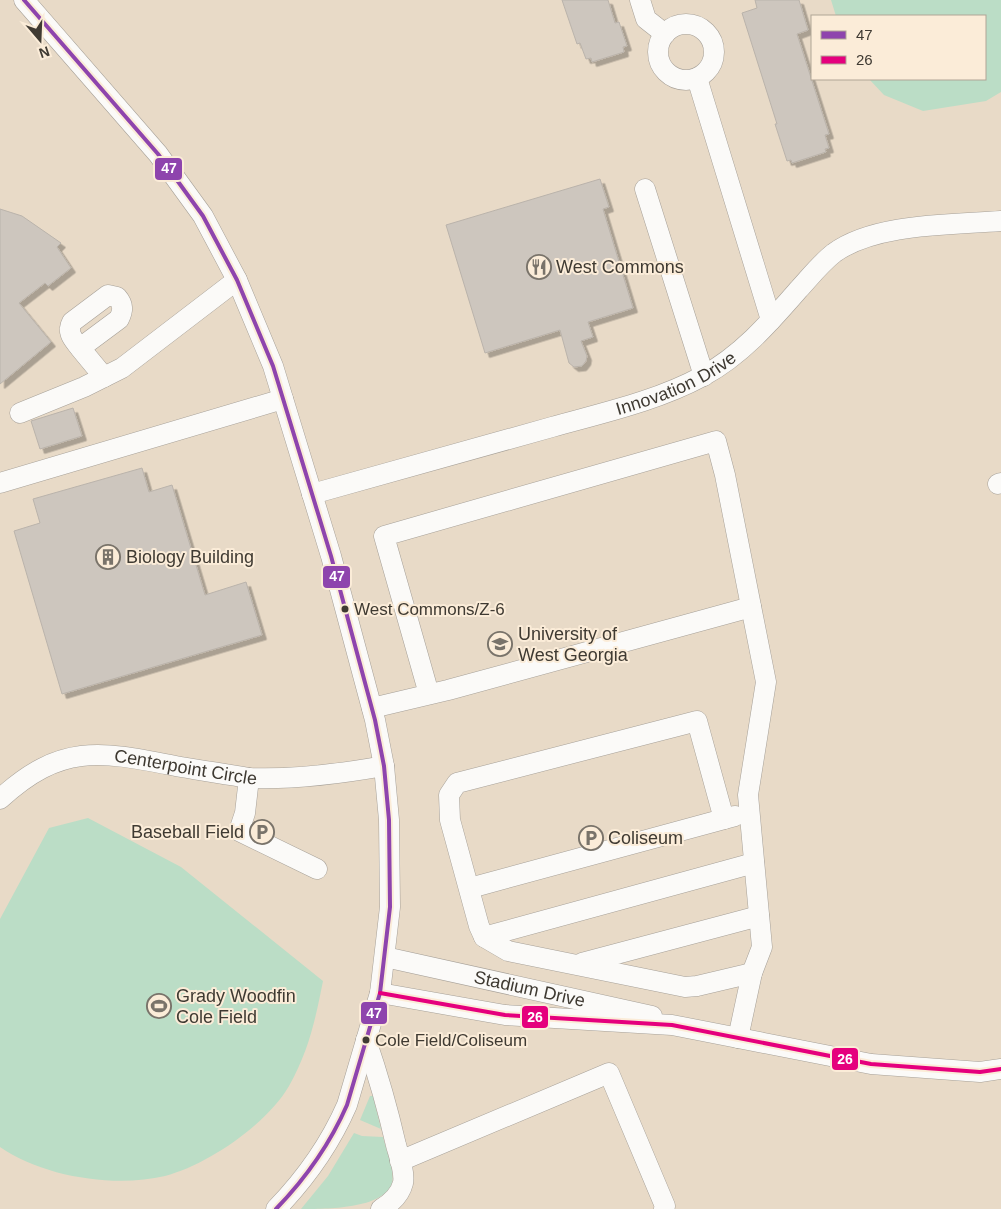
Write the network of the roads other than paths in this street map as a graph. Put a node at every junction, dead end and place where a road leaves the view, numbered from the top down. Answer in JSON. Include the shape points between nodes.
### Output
{"nodes":[{"id":1,"x":24,"y":0,"type":"edge"},
{"id":2,"x":640,"y":0,"type":"edge"},
{"id":3,"x":665,"y":34,"type":"junction"},
{"id":4,"x":697,"y":78,"type":"junction"},
{"id":5,"x":645,"y":189,"type":"dead end"},
{"id":6,"x":1001,"y":221,"type":"edge"},
{"id":7,"x":237,"y":280,"type":"junction"},
{"id":8,"x":771,"y":320,"type":"junction"},
{"id":9,"x":80,"y":348,"type":"dead end"},
{"id":10,"x":704,"y":376,"type":"junction"},
{"id":11,"x":104,"y":377,"type":"junction"},
{"id":12,"x":283,"y":399,"type":"junction"},
{"id":13,"x":20,"y":413,"type":"dead end"},
{"id":14,"x":0,"y":483,"type":"edge"},
{"id":15,"x":312,"y":494,"type":"junction"},
{"id":16,"x":751,"y":607,"type":"junction"},
{"id":17,"x":430,"y":694,"type":"junction"},
{"id":18,"x":372,"y":708,"type":"junction"},
{"id":19,"x":384,"y":766,"type":"junction"},
{"id":20,"x":249,"y":778,"type":"junction"},
{"id":21,"x":0,"y":799,"type":"edge"},
{"id":22,"x":749,"y":812,"type":"junction"},
{"id":23,"x":724,"y":819,"type":"junction"},
{"id":24,"x":754,"y":863,"type":"junction"},
{"id":25,"x":317,"y":869,"type":"dead end"},
{"id":26,"x":470,"y":888,"type":"junction"},
{"id":27,"x":759,"y":916,"type":"junction"},
{"id":28,"x":484,"y":937,"type":"junction"},
{"id":29,"x":385,"y":957,"type":"junction"},
{"id":30,"x":578,"y":964,"type":"junction"},
{"id":31,"x":752,"y":973,"type":"junction"},
{"id":32,"x":380,"y":993,"type":"junction"},
{"id":33,"x":672,"y":1025,"type":"junction"},
{"id":34,"x":738,"y":1038,"type":"junction"},
{"id":35,"x":366,"y":1040,"type":"junction"},
{"id":36,"x":1001,"y":1069,"type":"edge"},
{"id":37,"x":400,"y":1162,"type":"junction"},
{"id":38,"x":276,"y":1209,"type":"edge"},
{"id":39,"x":381,"y":1209,"type":"edge"},
{"id":40,"x":664,"y":1209,"type":"edge"}],
"edges":[{"from":1,"to":7,"type":"street","via":[[158,154],[203,216]]},
{"from":2,"to":3,"type":"street","via":[[646,19]]},
{"from":3,"to":4,"type":"street","via":[[658,51],[664,69],[679,79]]},
{"from":3,"to":4,"type":"street","via":[[680,24],[698,26],[706,32],[714,48],[714,57],[705,73]]},
{"from":4,"to":8,"type":"street"},
{"from":5,"to":10,"type":"street"},
{"from":6,"to":8,"type":"street","name":"Innovation Drive","via":[[910,228],[873,235],[849,244],[817,270]]},
{"from":7,"to":11,"type":"street","via":[[122,368]]},
{"from":7,"to":12,"type":"street","via":[[273,366]]},
{"from":8,"to":10,"type":"street","name":"Innovation Drive","via":[[746,346]]},
{"from":9,"to":11,"type":"street"},
{"from":10,"to":15,"type":"street","name":"Innovation Drive","via":[[602,413]]},
{"from":11,"to":13,"type":"street"},
{"from":12,"to":14,"type":"street"},
{"from":12,"to":15,"type":"street"},
{"from":15,"to":18,"type":"street"},
{"from":16,"to":17,"type":"street"},
{"from":16,"to":17,"type":"street","via":[[716,441],[384,536]]},
{"from":16,"to":22,"type":"street","via":[[766,682],[748,795]]},
{"from":17,"to":18,"type":"street"},
{"from":18,"to":19,"type":"street"},
{"from":19,"to":20,"type":"street","name":"Centerpoint Circle","via":[[298,778]]},
{"from":19,"to":29,"type":"street","via":[[389,820],[390,907]]},
{"from":20,"to":21,"type":"street","name":"Centerpoint Circle","via":[[134,757],[84,755],[37,770]]},
{"from":20,"to":25,"type":"street","via":[[239,830]]},
{"from":22,"to":23,"type":"street"},
{"from":22,"to":24,"type":"street"},
{"from":23,"to":26,"type":"street"},
{"from":23,"to":26,"type":"street","via":[[697,721],[457,783],[449,795],[450,820]]},
{"from":24,"to":27,"type":"street"},
{"from":24,"to":28,"type":"street"},
{"from":26,"to":28,"type":"street"},
{"from":27,"to":30,"type":"street"},
{"from":27,"to":31,"type":"street","via":[[762,947]]},
{"from":28,"to":30,"type":"street","via":[[508,951]]},
{"from":29,"to":32,"type":"street"},
{"from":29,"to":33,"type":"street","name":"Stadium Drive","via":[[648,1014]]},
{"from":30,"to":31,"type":"street","via":[[685,987]]},
{"from":31,"to":34,"type":"street"},
{"from":32,"to":33,"type":"street","name":"Stadium Drive","via":[[506,1015]]},
{"from":32,"to":35,"type":"street"},
{"from":33,"to":34,"type":"street","name":"Stadium Drive"},
{"from":34,"to":36,"type":"street","name":"Stadium Drive","via":[[871,1064],[980,1072]]},
{"from":35,"to":37,"type":"street"},
{"from":35,"to":38,"type":"street","via":[[340,1120],[310,1170]]},
{"from":37,"to":39,"type":"street","via":[[403,1181],[399,1193]]},
{"from":37,"to":40,"type":"street","via":[[609,1073]]}]}
